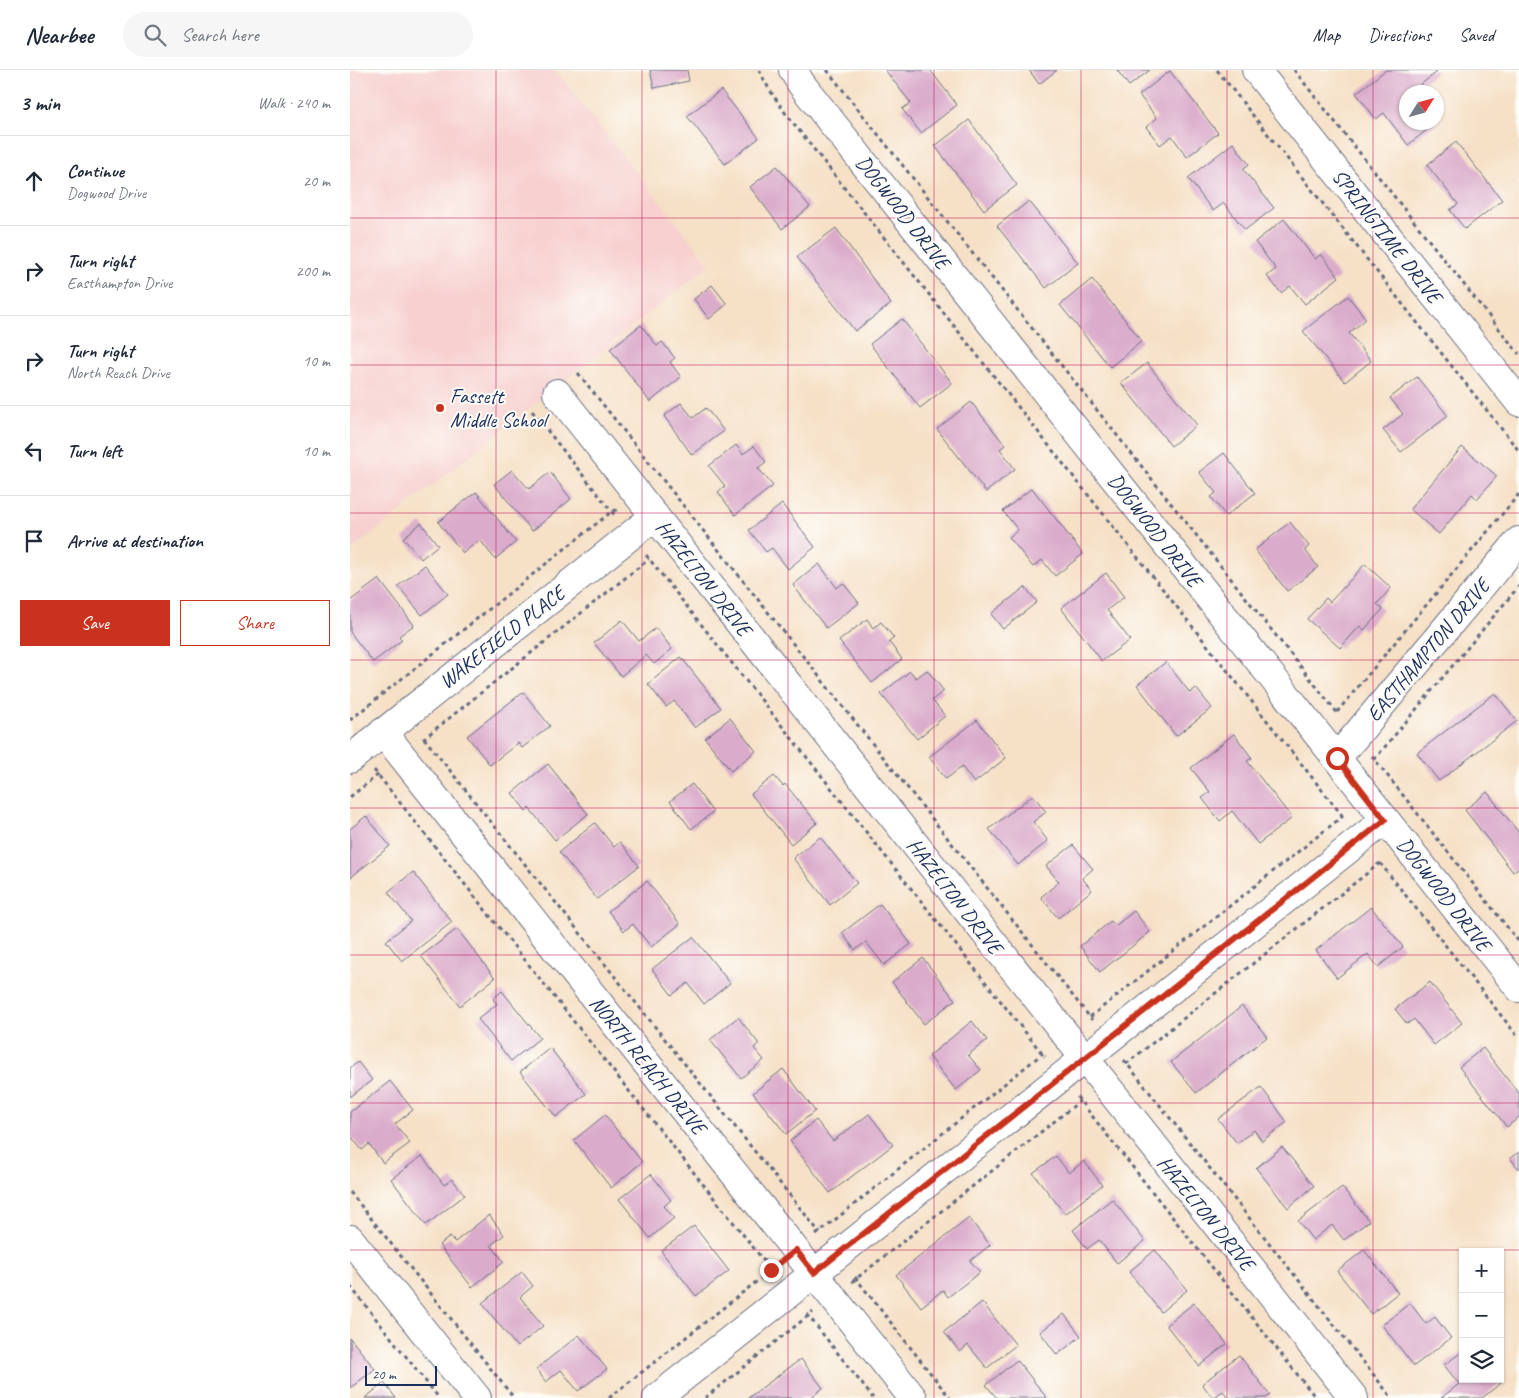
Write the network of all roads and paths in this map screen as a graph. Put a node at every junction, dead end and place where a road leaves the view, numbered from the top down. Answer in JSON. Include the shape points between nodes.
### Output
{"nodes":[{"id":1,"x":760,"y":70,"type":"edge"},
{"id":2,"x":793,"y":70,"type":"edge"},
{"id":3,"x":827,"y":70,"type":"edge"},
{"id":4,"x":1217,"y":70,"type":"edge"},
{"id":5,"x":1256,"y":70,"type":"edge"},
{"id":6,"x":1294,"y":70,"type":"edge"},
{"id":7,"x":1519,"y":354,"type":"edge"},
{"id":8,"x":578,"y":373,"type":"dead end"},
{"id":9,"x":557,"y":393,"type":"dead end"},
{"id":10,"x":1519,"y":402,"type":"edge"},
{"id":11,"x":532,"y":411,"type":"dead end"},
{"id":12,"x":1519,"y":451,"type":"edge"},
{"id":13,"x":667,"y":485,"type":"junction"},
{"id":14,"x":1519,"y":494,"type":"edge"},
{"id":15,"x":648,"y":508,"type":"junction"},
{"id":16,"x":611,"y":512,"type":"junction"},
{"id":17,"x":631,"y":535,"type":"junction"},
{"id":18,"x":1519,"y":541,"type":"edge"},
{"id":19,"x":649,"y":559,"type":"junction"},
{"id":20,"x":1519,"y":586,"type":"edge"},
{"id":21,"x":1337,"y":712,"type":"junction"},
{"id":22,"x":1341,"y":718,"type":"dead end"},
{"id":23,"x":350,"y":720,"type":"edge"},
{"id":24,"x":383,"y":732,"type":"junction"},
{"id":25,"x":424,"y":738,"type":"junction"},
{"id":26,"x":355,"y":755,"type":"edge"},
{"id":27,"x":1370,"y":755,"type":"dead end"},
{"id":28,"x":402,"y":756,"type":"junction"},
{"id":29,"x":1337,"y":758,"type":"junction"},
{"id":30,"x":1374,"y":760,"type":"junction"},
{"id":31,"x":378,"y":775,"type":"junction"},
{"id":32,"x":350,"y":797,"type":"edge"},
{"id":33,"x":1385,"y":820,"type":"junction"},
{"id":34,"x":1348,"y":822,"type":"dead end"},
{"id":35,"x":1375,"y":857,"type":"dead end"},
{"id":36,"x":1380,"y":863,"type":"junction"},
{"id":37,"x":1519,"y":942,"type":"edge"},
{"id":38,"x":1519,"y":988,"type":"edge"},
{"id":39,"x":1519,"y":1038,"type":"edge"},
{"id":40,"x":1108,"y":1040,"type":"junction"},
{"id":41,"x":1084,"y":1059,"type":"junction"},
{"id":42,"x":1127,"y":1064,"type":"junction"},
{"id":43,"x":1061,"y":1077,"type":"junction"},
{"id":44,"x":1102,"y":1082,"type":"junction"},
{"id":45,"x":1080,"y":1101,"type":"junction"},
{"id":46,"x":350,"y":1192,"type":"edge"},
{"id":47,"x":819,"y":1232,"type":"junction"},
{"id":48,"x":350,"y":1239,"type":"edge"},
{"id":49,"x":796,"y":1250,"type":"junction"},
{"id":50,"x":837,"y":1255,"type":"junction"},
{"id":51,"x":771,"y":1270,"type":"junction"},
{"id":52,"x":814,"y":1273,"type":"junction"},
{"id":53,"x":856,"y":1278,"type":"junction"},
{"id":54,"x":350,"y":1286,"type":"edge"},
{"id":55,"x":833,"y":1297,"type":"junction"},
{"id":56,"x":808,"y":1316,"type":"junction"},
{"id":57,"x":439,"y":1398,"type":"edge"},
{"id":58,"x":477,"y":1398,"type":"edge"},
{"id":59,"x":514,"y":1398,"type":"edge"},
{"id":60,"x":609,"y":1398,"type":"edge"},
{"id":61,"x":657,"y":1398,"type":"edge"},
{"id":62,"x":705,"y":1398,"type":"edge"},
{"id":63,"x":873,"y":1398,"type":"edge"},
{"id":64,"x":913,"y":1398,"type":"edge"},
{"id":65,"x":950,"y":1398,"type":"edge"},
{"id":66,"x":1316,"y":1398,"type":"edge"},
{"id":67,"x":1354,"y":1398,"type":"edge"},
{"id":68,"x":1392,"y":1398,"type":"edge"}],
"edges":[{"from":1,"to":34,"type":"path","via":[[786,114]]},
{"from":2,"to":29,"type":"street","name":"DOGWOOD DRIVE"},
{"from":3,"to":21,"type":"path"},
{"from":4,"to":12,"type":"path"},
{"from":5,"to":10,"type":"street","name":"SPRINGTIME DRIVE"},
{"from":6,"to":7,"type":"path"},
{"from":8,"to":13,"type":"path"},
{"from":9,"to":15,"type":"street","name":"HAZELTON DRIVE"},
{"from":11,"to":16,"type":"path"},
{"from":13,"to":15,"type":"path","via":[[655,495]]},
{"from":13,"to":40,"type":"path"},
{"from":14,"to":21,"type":"path"},
{"from":15,"to":16,"type":"path"},
{"from":15,"to":17,"type":"street","name":"WAKEFIELD PLACE"},
{"from":15,"to":41,"type":"street","name":"HAZELTON DRIVE"},
{"from":16,"to":17,"type":"path"},
{"from":16,"to":23,"type":"path"},
{"from":17,"to":19,"type":"path"},
{"from":17,"to":24,"type":"street","name":"WAKEFIELD PLACE"},
{"from":18,"to":29,"type":"street","name":"EASTHAMPTON DRIVE"},
{"from":19,"to":25,"type":"path"},
{"from":19,"to":43,"type":"path"},
{"from":20,"to":30,"type":"path"},
{"from":21,"to":22,"type":"path"},
{"from":24,"to":26,"type":"street","name":"WAKEFIELD PLACE"},
{"from":24,"to":28,"type":"street","name":"NORTH REACH DRIVE"},
{"from":25,"to":28,"type":"path"},
{"from":25,"to":47,"type":"path"},
{"from":26,"to":31,"type":"path"},
{"from":27,"to":30,"type":"path"},
{"from":28,"to":31,"type":"path"},
{"from":28,"to":49,"type":"street","name":"NORTH REACH DRIVE"},
{"from":29,"to":33,"type":"street","name":"DOGWOOD DRIVE"},
{"from":30,"to":37,"type":"path"},
{"from":31,"to":32,"type":"path"},
{"from":31,"to":51,"type":"path"},
{"from":33,"to":38,"type":"street","name":"DOGWOOD DRIVE"},
{"from":33,"to":40,"type":"street"},
{"from":35,"to":36,"type":"path"},
{"from":36,"to":39,"type":"path"},
{"from":36,"to":42,"type":"path"},
{"from":40,"to":41,"type":"street"},
{"from":40,"to":42,"type":"path"},
{"from":41,"to":43,"type":"street"},
{"from":41,"to":44,"type":"street","name":"HAZELTON DRIVE"},
{"from":42,"to":44,"type":"path"},
{"from":42,"to":68,"type":"path"},
{"from":43,"to":45,"type":"path"},
{"from":43,"to":50,"type":"street"},
{"from":44,"to":45,"type":"path"},
{"from":44,"to":67,"type":"street","name":"HAZELTON DRIVE"},
{"from":45,"to":53,"type":"path"},
{"from":45,"to":66,"type":"path"},
{"from":46,"to":59,"type":"path"},
{"from":47,"to":49,"type":"path"},
{"from":47,"to":50,"type":"path"},
{"from":48,"to":58,"type":"street"},
{"from":49,"to":51,"type":"path"},
{"from":49,"to":52,"type":"street","name":"NORTH REACH DRIVE"},
{"from":50,"to":52,"type":"street"},
{"from":50,"to":53,"type":"path"},
{"from":51,"to":60,"type":"path"},
{"from":52,"to":55,"type":"street","name":"NORTH REACH DRIVE"},
{"from":52,"to":61,"type":"street"},
{"from":53,"to":55,"type":"path"},
{"from":53,"to":65,"type":"path"},
{"from":54,"to":57,"type":"path"},
{"from":55,"to":56,"type":"path"},
{"from":55,"to":64,"type":"street","name":"NORTH REACH DRIVE"},
{"from":56,"to":62,"type":"path"},
{"from":56,"to":63,"type":"path"}]}
